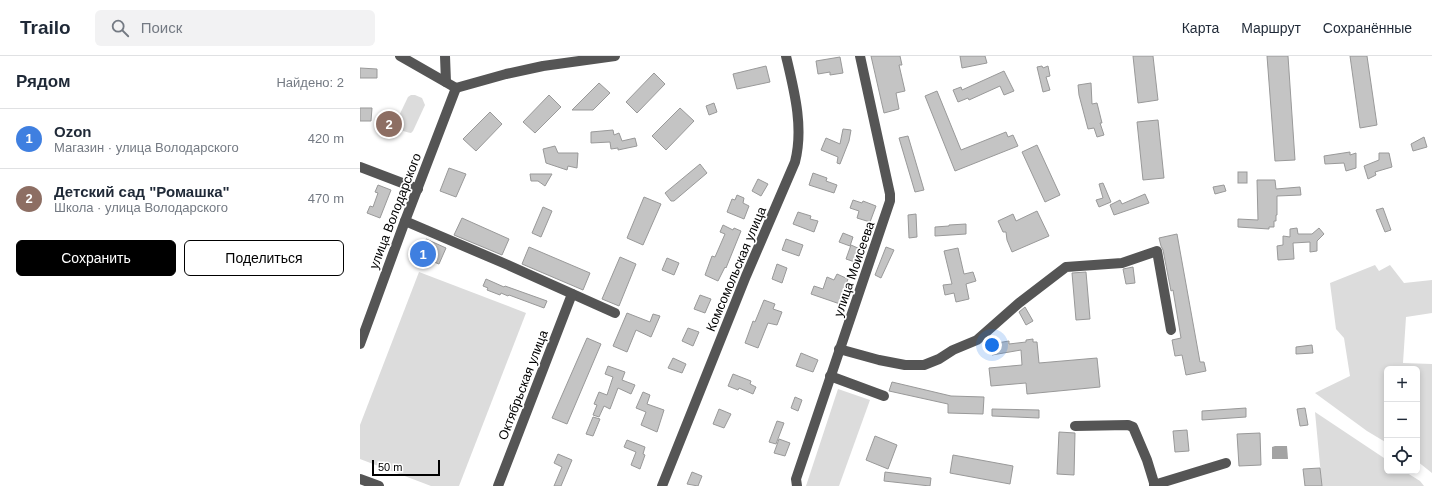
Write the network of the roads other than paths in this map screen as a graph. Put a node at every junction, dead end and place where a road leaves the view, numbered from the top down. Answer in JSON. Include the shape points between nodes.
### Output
{"nodes":[{"id":1,"x":400,"y":56,"type":"edge"},
{"id":2,"x":445,"y":56,"type":"edge"},
{"id":3,"x":615,"y":56,"type":"edge"},
{"id":4,"x":786,"y":56,"type":"edge"},
{"id":5,"x":860,"y":56,"type":"edge"},
{"id":6,"x":446,"y":82,"type":"junction"},
{"id":7,"x":456,"y":88,"type":"junction"},
{"id":8,"x":360,"y":167,"type":"edge"},
{"id":9,"x":418,"y":189,"type":"junction"},
{"id":10,"x":405,"y":221,"type":"junction"},
{"id":11,"x":572,"y":294,"type":"junction"},
{"id":12,"x":615,"y":313,"type":"dead end"},
{"id":13,"x":1171,"y":330,"type":"dead end"},
{"id":14,"x":360,"y":344,"type":"edge"},
{"id":15,"x":839,"y":349,"type":"junction"},
{"id":16,"x":830,"y":376,"type":"junction"},
{"id":17,"x":884,"y":396,"type":"dead end"},
{"id":18,"x":1075,"y":426,"type":"dead end"},
{"id":19,"x":1226,"y":463,"type":"dead end"},
{"id":20,"x":360,"y":478,"type":"edge"},
{"id":21,"x":1154,"y":485,"type":"edge"},
{"id":22,"x":379,"y":486,"type":"edge"},
{"id":23,"x":498,"y":486,"type":"edge"},
{"id":24,"x":662,"y":486,"type":"edge"},
{"id":25,"x":797,"y":486,"type":"edge"}],
"edges":[{"from":1,"to":6,"type":"street"},
{"from":2,"to":6,"type":"street"},
{"from":3,"to":7,"type":"street","via":[[543,66]]},
{"from":4,"to":24,"type":"street","name":"Комсомольская улица","via":[[795,92],[800,138],[795,162],[746,276]]},
{"from":5,"to":15,"type":"street","name":"улица Моисеева","via":[[890,201]]},
{"from":6,"to":7,"type":"street"},
{"from":7,"to":9,"type":"street","name":"улица Володарского"},
{"from":8,"to":9,"type":"street"},
{"from":9,"to":10,"type":"street","name":"улица Володарского"},
{"from":10,"to":11,"type":"street"},
{"from":10,"to":14,"type":"street","name":"улица Володарского"},
{"from":11,"to":12,"type":"street"},
{"from":11,"to":23,"type":"street","name":"Октябрьская улица"},
{"from":13,"to":15,"type":"street","via":[[1156,251],[1122,263],[1066,267],[977,340],[924,364],[879,360]]},
{"from":15,"to":16,"type":"street","name":"улица Моисеева"},
{"from":16,"to":17,"type":"street"},
{"from":16,"to":25,"type":"street","name":"улица Моисеева","via":[[796,479]]},
{"from":18,"to":21,"type":"street","via":[[1133,427]]},
{"from":19,"to":21,"type":"street"},
{"from":20,"to":22,"type":"street"}]}
